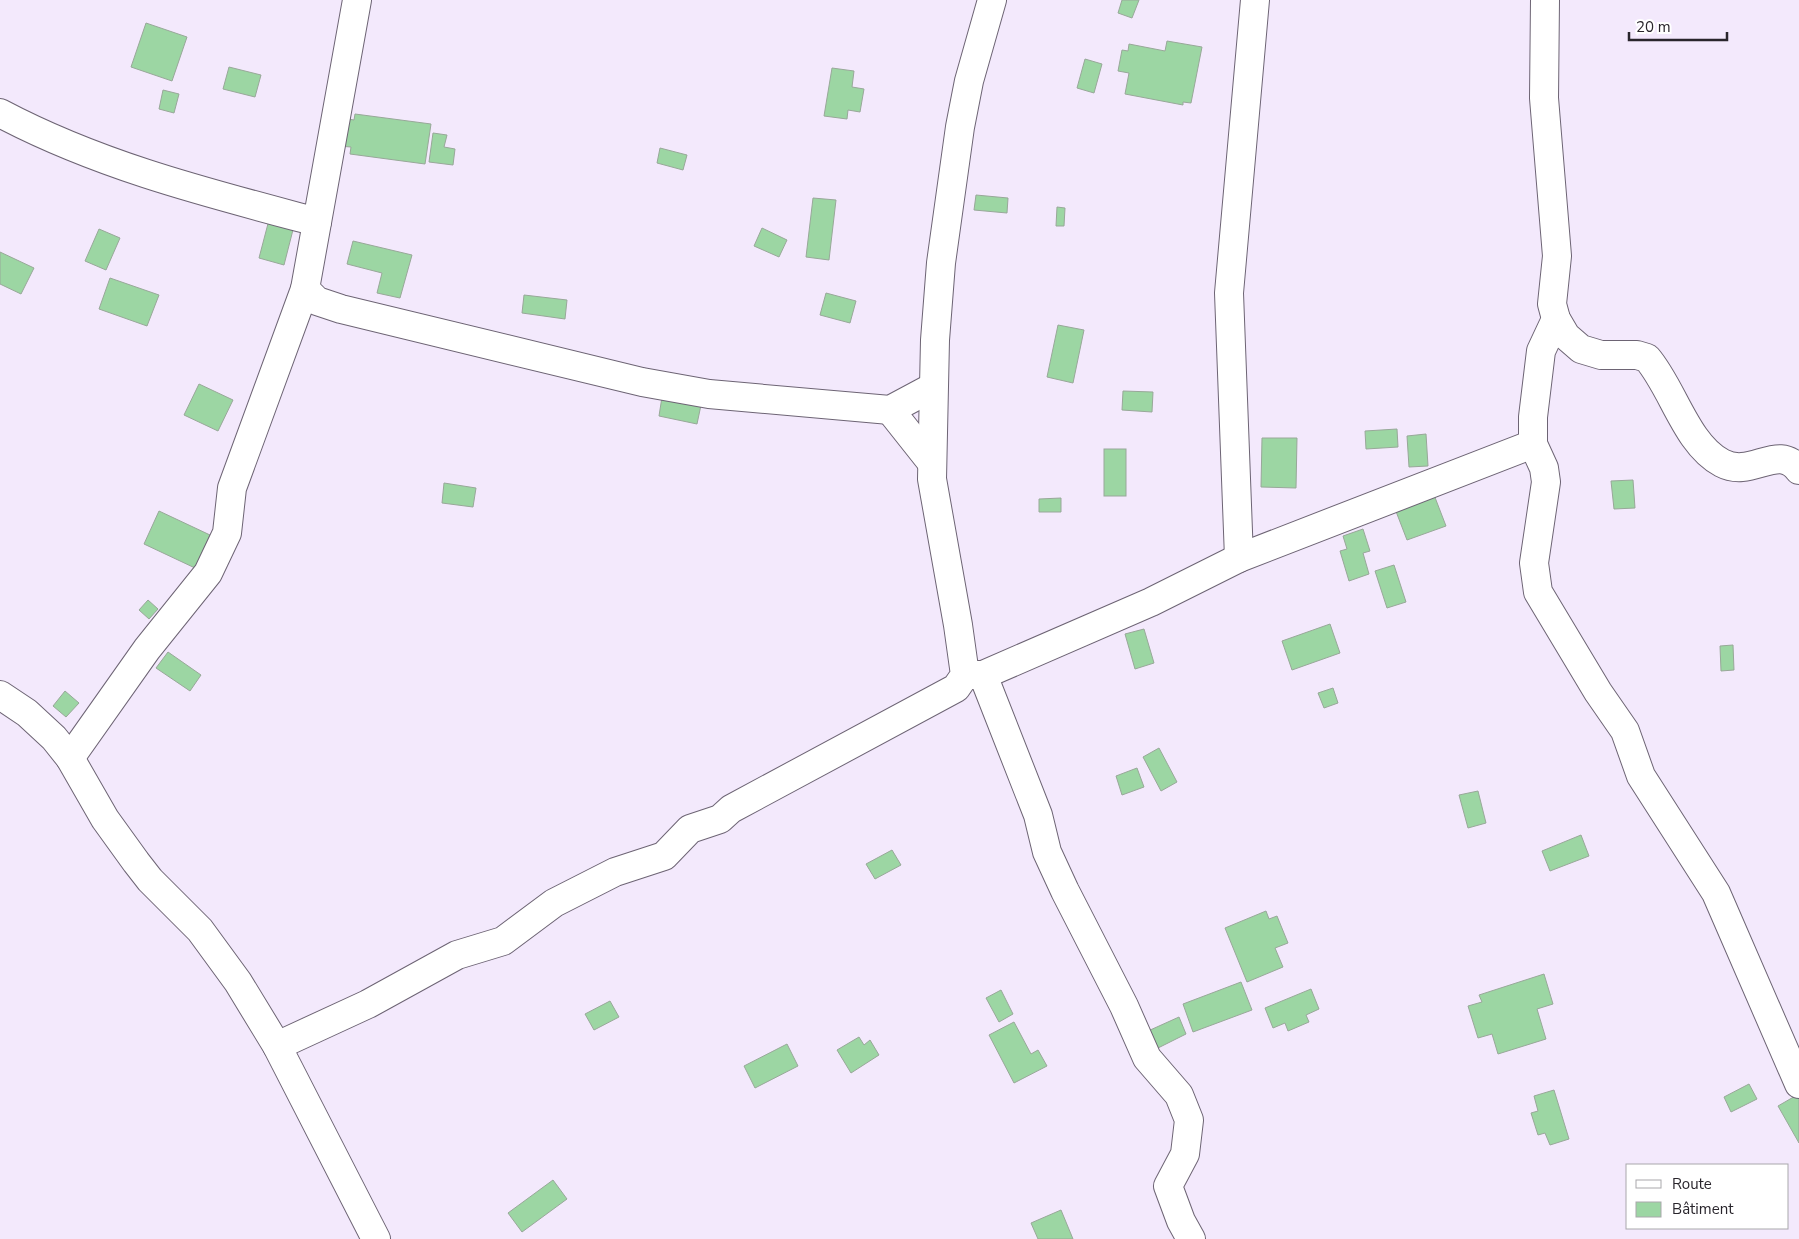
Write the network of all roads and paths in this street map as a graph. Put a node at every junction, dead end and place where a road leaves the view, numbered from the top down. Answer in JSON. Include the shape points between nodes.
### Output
{"nodes":[{"id":1,"x":357,"y":0,"type":"edge"},
{"id":2,"x":992,"y":0,"type":"edge"},
{"id":3,"x":1255,"y":0,"type":"edge"},
{"id":4,"x":1545,"y":0,"type":"edge"},
{"id":5,"x":0,"y":112,"type":"edge"},
{"id":6,"x":317,"y":222,"type":"junction"},
{"id":7,"x":305,"y":289,"type":"junction"},
{"id":8,"x":1556,"y":319,"type":"junction"},
{"id":9,"x":934,"y":387,"type":"junction"},
{"id":10,"x":890,"y":410,"type":"junction"},
{"id":11,"x":1533,"y":444,"type":"junction"},
{"id":12,"x":932,"y":462,"type":"junction"},
{"id":13,"x":1797,"y":462,"type":"edge"},
{"id":14,"x":1239,"y":558,"type":"junction"},
{"id":15,"x":974,"y":675,"type":"junction"},
{"id":16,"x":0,"y":695,"type":"edge"},
{"id":17,"x":70,"y":758,"type":"junction"},
{"id":18,"x":277,"y":1046,"type":"junction"},
{"id":19,"x":1799,"y":1084,"type":"edge"},
{"id":20,"x":376,"y":1239,"type":"edge"},
{"id":21,"x":1191,"y":1239,"type":"edge"}],
"edges":[{"from":1,"to":6,"type":"street"},
{"from":2,"to":9,"type":"street","via":[[960,127],[941,263]]},
{"from":3,"to":14,"type":"street","via":[[1229,293]]},
{"from":4,"to":8,"type":"street","via":[[1544,98],[1557,256],[1552,304]]},
{"from":5,"to":6,"type":"street","via":[[110,162],[160,180]]},
{"from":6,"to":7,"type":"street"},
{"from":7,"to":10,"type":"street","via":[[317,301],[341,309],[642,382],[708,394]]},
{"from":7,"to":17,"type":"street","via":[[232,488],[227,533],[208,573],[147,649]]},
{"from":8,"to":11,"type":"street","via":[[1541,351],[1535,385]]},
{"from":8,"to":13,"type":"street","via":[[1566,336],[1581,349],[1601,355],[1647,358],[1691,430],[1723,464],[1743,468],[1780,458]]},
{"from":9,"to":10,"type":"street"},
{"from":9,"to":12,"type":"street"},
{"from":10,"to":12,"type":"street"},
{"from":11,"to":14,"type":"street"},
{"from":11,"to":19,"type":"street","via":[[1544,468],[1546,482],[1534,563],[1538,592],[1625,731],[1641,776],[1716,893]]},
{"from":12,"to":15,"type":"street","via":[[934,500],[958,625]]},
{"from":14,"to":15,"type":"street","via":[[1151,602]]},
{"from":15,"to":18,"type":"street","via":[[952,692],[731,809],[720,818],[690,829],[664,856],[615,872],[554,903],[503,941],[457,956],[368,1004]]},
{"from":15,"to":21,"type":"street","via":[[1038,815],[1047,852],[1061,883],[1147,1058],[1178,1095],[1189,1120],[1185,1154],[1168,1186]]},
{"from":16,"to":17,"type":"street","via":[[27,713]]},
{"from":17,"to":18,"type":"street","via":[[122,844],[150,880],[200,930],[238,982]]},
{"from":18,"to":20,"type":"street"}]}
